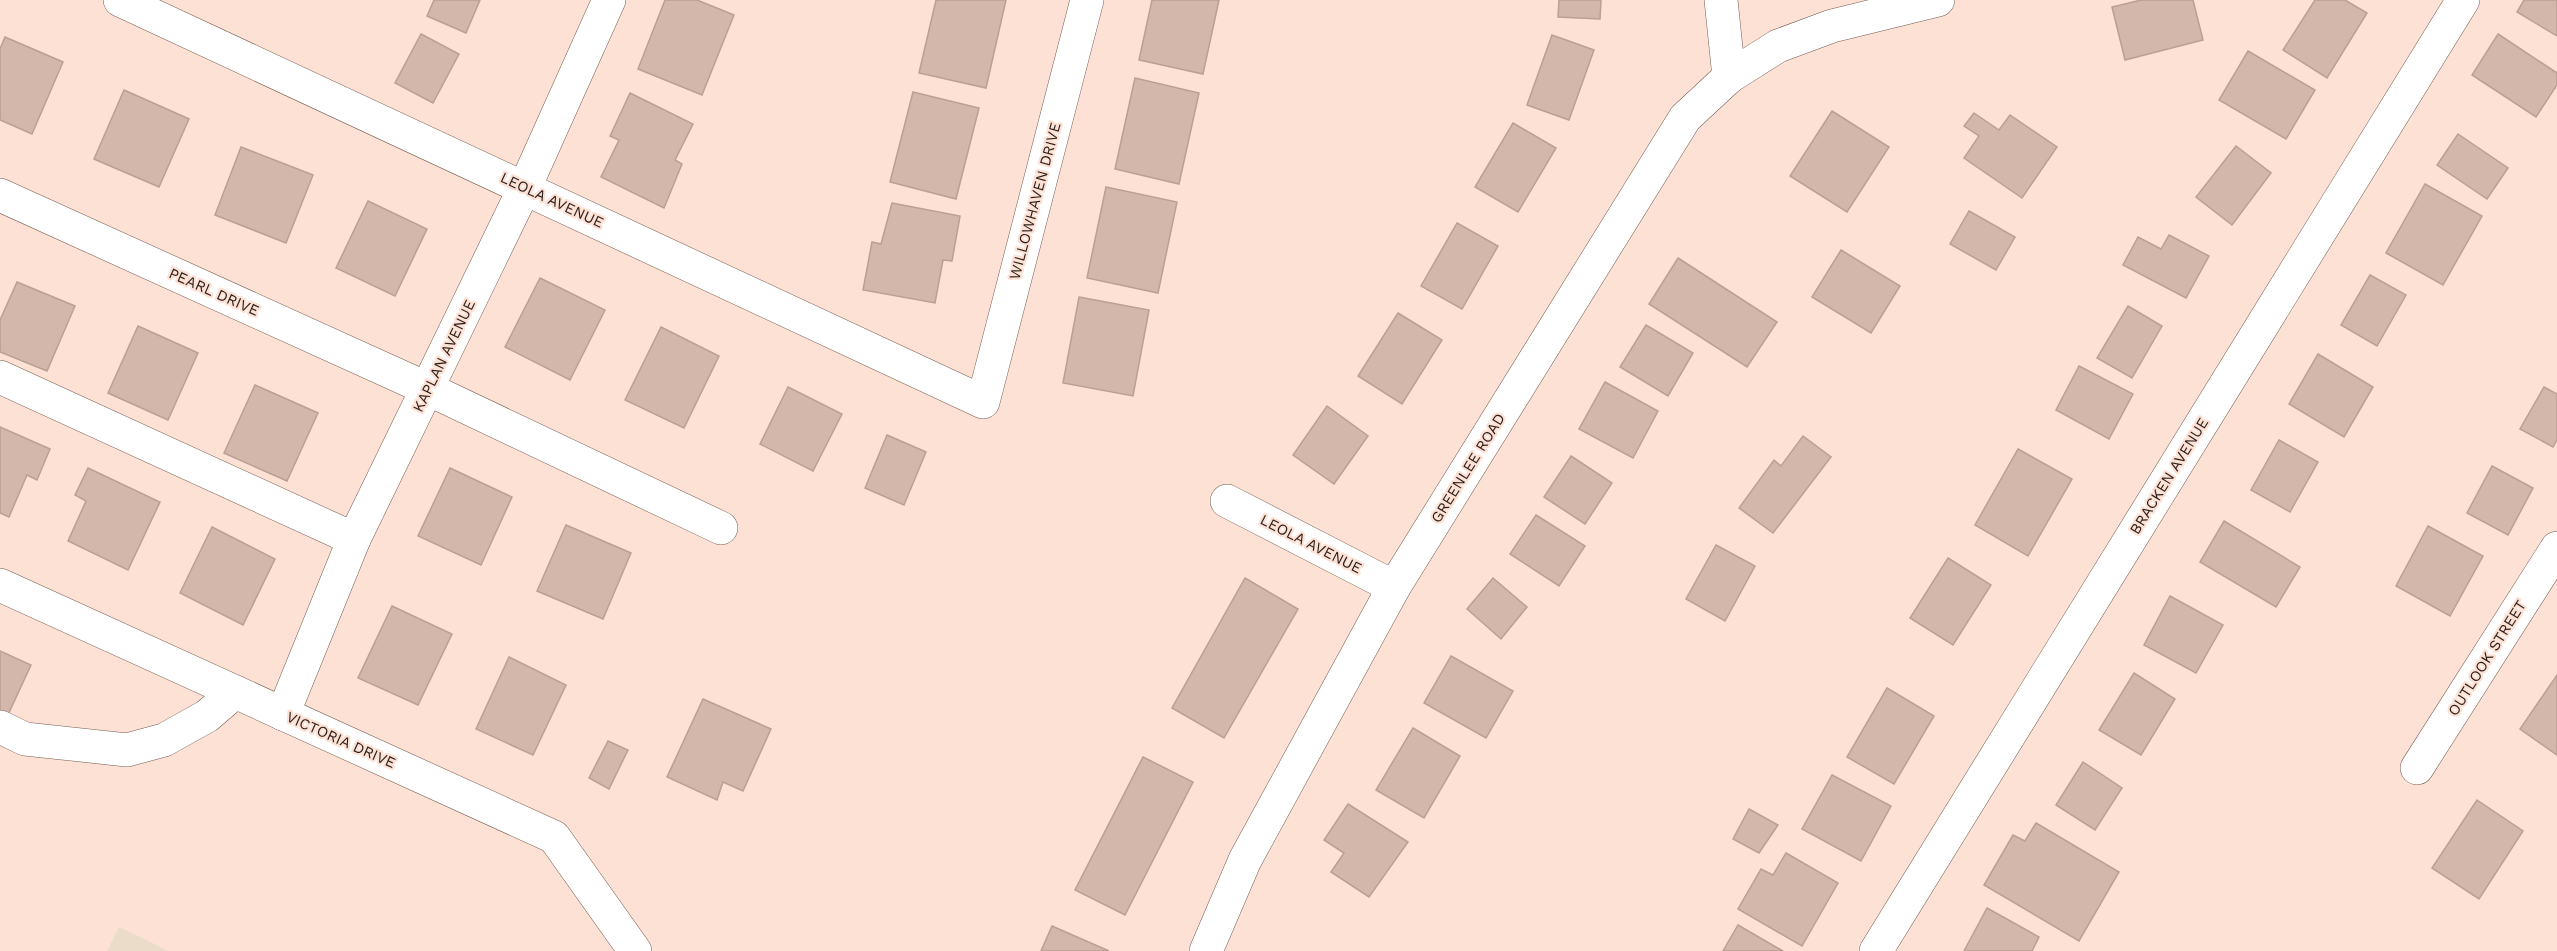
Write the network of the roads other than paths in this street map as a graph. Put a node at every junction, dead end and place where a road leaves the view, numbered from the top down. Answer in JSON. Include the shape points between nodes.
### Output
{"nodes":[{"id":1,"x":120,"y":0,"type":"edge"},
{"id":2,"x":609,"y":0,"type":"edge"},
{"id":3,"x":1087,"y":0,"type":"edge"},
{"id":4,"x":1720,"y":0,"type":"edge"},
{"id":5,"x":1938,"y":0,"type":"edge"},
{"id":6,"x":2463,"y":0,"type":"edge"},
{"id":7,"x":1729,"y":78,"type":"junction"},
{"id":8,"x":525,"y":187,"type":"junction"},
{"id":9,"x":0,"y":195,"type":"edge"},
{"id":10,"x":0,"y":377,"type":"edge"},
{"id":11,"x":428,"y":389,"type":"junction"},
{"id":12,"x":982,"y":402,"type":"joint"},
{"id":13,"x":1227,"y":501,"type":"dead end"},
{"id":14,"x":721,"y":528,"type":"dead end"},
{"id":15,"x":354,"y":539,"type":"junction"},
{"id":16,"x":2557,"y":548,"type":"edge"},
{"id":17,"x":0,"y":585,"type":"edge"},
{"id":18,"x":1394,"y":587,"type":"junction"},
{"id":19,"x":235,"y":692,"type":"junction"},
{"id":20,"x":283,"y":714,"type":"junction"},
{"id":21,"x":0,"y":727,"type":"edge"},
{"id":22,"x":2417,"y":768,"type":"dead end"},
{"id":23,"x":635,"y":951,"type":"edge"},
{"id":24,"x":1206,"y":951,"type":"edge"},
{"id":25,"x":1876,"y":951,"type":"edge"}],
"edges":[{"from":1,"to":8,"type":"street","name":"LEOLA AVENUE"},
{"from":2,"to":8,"type":"street","name":"KAPLAN AVENUE"},
{"from":3,"to":12,"type":"street","name":"WILLOWHAVEN DRIVE"},
{"from":4,"to":7,"type":"street"},
{"from":5,"to":7,"type":"street","name":"GREENLEE ROAD","via":[[1832,26],[1778,46]]},
{"from":6,"to":25,"type":"street","name":"BRACKEN AVENUE"},
{"from":7,"to":18,"type":"street","name":"GREENLEE ROAD","via":[[1685,118]]},
{"from":8,"to":11,"type":"street","name":"KAPLAN AVENUE"},
{"from":8,"to":12,"type":"street","name":"LEOLA AVENUE"},
{"from":9,"to":11,"type":"street","name":"PEARL DRIVE"},
{"from":10,"to":15,"type":"street"},
{"from":11,"to":14,"type":"street","name":"PEARL DRIVE"},
{"from":11,"to":15,"type":"street","name":"KAPLAN AVENUE"},
{"from":13,"to":18,"type":"street","name":"LEOLA AVENUE"},
{"from":15,"to":20,"type":"street","name":"KAPLAN AVENUE"},
{"from":16,"to":22,"type":"street","name":"OUTLOOK STREET"},
{"from":17,"to":19,"type":"street","name":"VICTORIA DRIVE"},
{"from":18,"to":24,"type":"street","name":"GREENLEE ROAD","via":[[1245,860]]},
{"from":19,"to":20,"type":"street","name":"VICTORIA DRIVE"},
{"from":19,"to":21,"type":"street","via":[[207,716],[164,740],[128,750],[25,739]]},
{"from":20,"to":23,"type":"street","name":"VICTORIA DRIVE","via":[[554,837]]}]}
